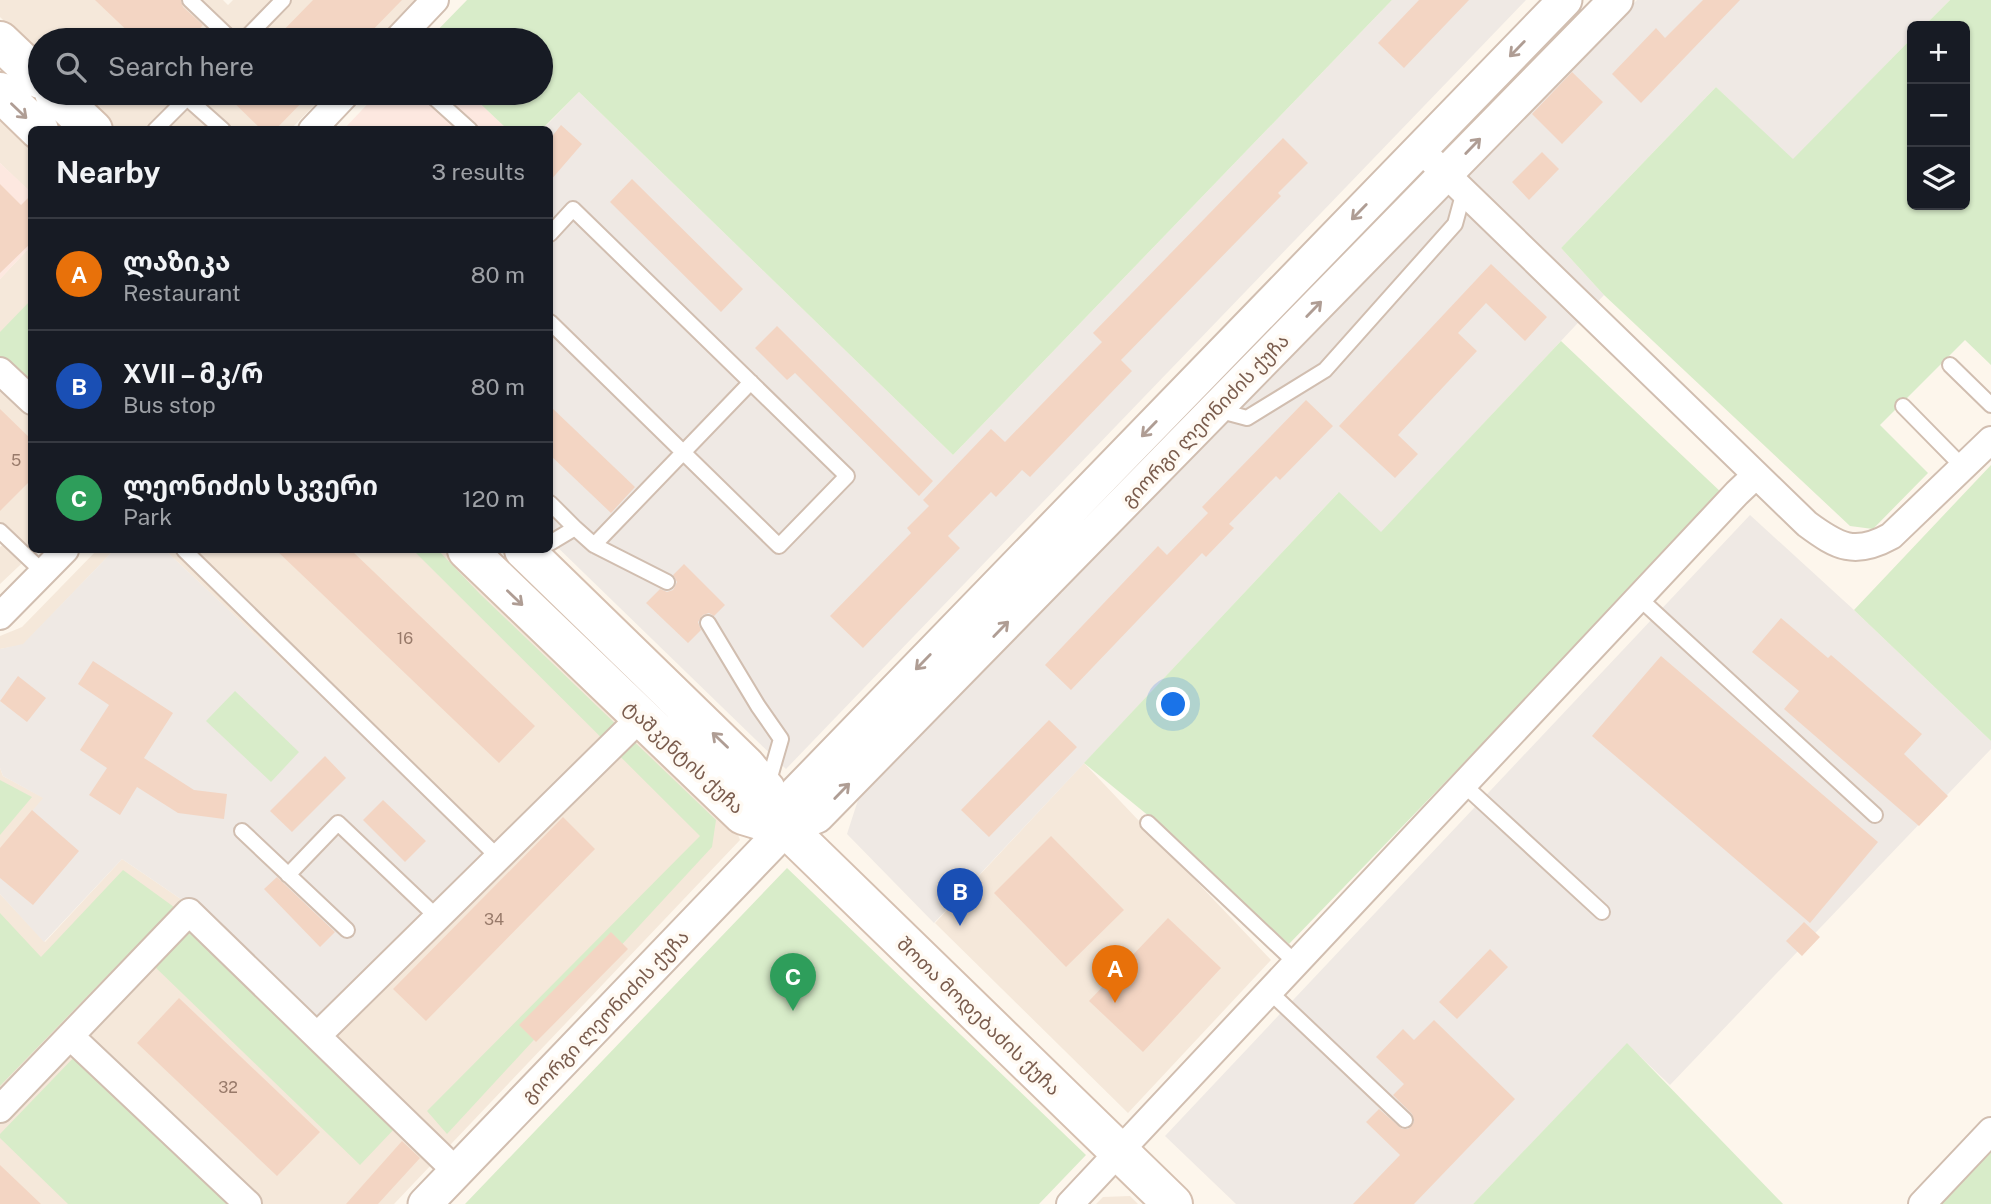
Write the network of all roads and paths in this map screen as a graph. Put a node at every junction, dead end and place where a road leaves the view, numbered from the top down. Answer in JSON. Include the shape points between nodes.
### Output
{"nodes":[{"id":1,"x":190,"y":0,"type":"edge"},
{"id":2,"x":283,"y":0,"type":"edge"},
{"id":3,"x":435,"y":0,"type":"edge"},
{"id":4,"x":1565,"y":0,"type":"edge"},
{"id":5,"x":1616,"y":0,"type":"edge"},
{"id":6,"x":219,"y":28,"type":"edge"},
{"id":7,"x":255,"y":28,"type":"edge"},
{"id":8,"x":408,"y":28,"type":"edge"},
{"id":9,"x":0,"y":41,"type":"edge"},
{"id":10,"x":28,"y":68,"type":"edge"},
{"id":11,"x":0,"y":92,"type":"edge"},
{"id":12,"x":67,"y":105,"type":"edge"},
{"id":13,"x":179,"y":105,"type":"edge"},
{"id":14,"x":199,"y":105,"type":"edge"},
{"id":15,"x":336,"y":105,"type":"edge"},
{"id":16,"x":442,"y":105,"type":"edge"},
{"id":17,"x":35,"y":126,"type":"edge"},
{"id":18,"x":89,"y":126,"type":"edge"},
{"id":19,"x":159,"y":126,"type":"edge"},
{"id":20,"x":219,"y":126,"type":"edge"},
{"id":21,"x":316,"y":126,"type":"edge"},
{"id":22,"x":466,"y":126,"type":"edge"},
{"id":23,"x":1420,"y":149,"type":"junction"},
{"id":24,"x":1455,"y":183,"type":"junction"},
{"id":25,"x":553,"y":231,"type":"edge"},
{"id":26,"x":553,"y":325,"type":"edge"},
{"id":27,"x":1950,"y":365,"type":"dead end"},
{"id":28,"x":0,"y":371,"type":"edge"},
{"id":29,"x":751,"y":382,"type":"junction"},
{"id":30,"x":28,"y":397,"type":"edge"},
{"id":31,"x":1201,"y":400,"type":"junction"},
{"id":32,"x":1991,"y":405,"type":"edge"},
{"id":33,"x":1903,"y":406,"type":"dead end"},
{"id":34,"x":1991,"y":440,"type":"edge"},
{"id":35,"x":684,"y":453,"type":"junction"},
{"id":36,"x":1963,"y":467,"type":"junction"},
{"id":37,"x":1756,"y":475,"type":"junction"},
{"id":38,"x":553,"y":506,"type":"edge"},
{"id":39,"x":575,"y":528,"type":"junction"},
{"id":40,"x":0,"y":531,"type":"edge"},
{"id":41,"x":553,"y":540,"type":"edge"},
{"id":42,"x":594,"y":545,"type":"junction"},
{"id":43,"x":62,"y":553,"type":"edge"},
{"id":44,"x":187,"y":553,"type":"edge"},
{"id":45,"x":470,"y":553,"type":"edge"},
{"id":46,"x":539,"y":553,"type":"edge"},
{"id":47,"x":43,"y":571,"type":"junction"},
{"id":48,"x":667,"y":582,"type":"dead end"},
{"id":49,"x":1639,"y":598,"type":"junction"},
{"id":50,"x":0,"y":615,"type":"edge"},
{"id":51,"x":708,"y":622,"type":"dead end"},
{"id":52,"x":640,"y":718,"type":"junction"},
{"id":53,"x":1464,"y":785,"type":"junction"},
{"id":54,"x":766,"y":790,"type":"junction"},
{"id":55,"x":1875,"y":815,"type":"dead end"},
{"id":56,"x":1148,"y":823,"type":"dead end"},
{"id":57,"x":786,"y":828,"type":"junction"},
{"id":58,"x":242,"y":831,"type":"dead end"},
{"id":59,"x":499,"y":858,"type":"junction"},
{"id":60,"x":288,"y":875,"type":"junction"},
{"id":61,"x":1602,"y":912,"type":"dead end"},
{"id":62,"x":438,"y":918,"type":"junction"},
{"id":63,"x":347,"y":930,"type":"dead end"},
{"id":64,"x":1296,"y":963,"type":"junction"},
{"id":65,"x":1270,"y":992,"type":"junction"},
{"id":66,"x":70,"y":1036,"type":"junction"},
{"id":67,"x":317,"y":1037,"type":"junction"},
{"id":68,"x":0,"y":1109,"type":"edge"},
{"id":69,"x":1405,"y":1121,"type":"dead end"},
{"id":70,"x":1991,"y":1131,"type":"edge"},
{"id":71,"x":1120,"y":1153,"type":"junction"},
{"id":72,"x":456,"y":1171,"type":"junction"},
{"id":73,"x":248,"y":1204,"type":"edge"},
{"id":74,"x":425,"y":1204,"type":"edge"},
{"id":75,"x":1070,"y":1204,"type":"edge"},
{"id":76,"x":1173,"y":1204,"type":"edge"},
{"id":77,"x":1922,"y":1204,"type":"edge"}],
"edges":[{"from":1,"to":6,"type":"lane"},
{"from":2,"to":7,"type":"lane"},
{"from":3,"to":8,"type":"street"},
{"from":4,"to":23,"type":"street","name":"გიორგი ლეონიძის ქუჩა","one_way":true},
{"from":24,"to":5,"type":"street","name":"გიორგი ლეონიძის ქუჩა","one_way":true},
{"from":9,"to":10,"type":"main road"},
{"from":11,"to":17,"type":"main road","one_way":true},
{"from":12,"to":18,"type":"main road"},
{"from":13,"to":19,"type":"lane"},
{"from":14,"to":20,"type":"lane"},
{"from":15,"to":21,"type":"street"},
{"from":16,"to":22,"type":"lane"},
{"from":23,"to":24,"type":"street"},
{"from":23,"to":31,"type":"street","name":"გიორგი ლეონიძის ქუჩა","one_way":true},
{"from":31,"to":24,"type":"street","name":"გიორგი ლეონიძის ქუჩა","one_way":true},
{"from":24,"to":31,"type":"lane","via":[[1455,224],[1325,370],[1247,418]]},
{"from":24,"to":37,"type":"street"},
{"from":25,"to":29,"type":"lane","via":[[573,209]]},
{"from":26,"to":35,"type":"lane"},
{"from":27,"to":32,"type":"lane"},
{"from":28,"to":30,"type":"street"},
{"from":29,"to":35,"type":"lane"},
{"from":29,"to":35,"type":"lane","via":[[847,477],[779,546]]},
{"from":31,"to":57,"type":"street","name":"გიორგი ლეონიძის ქუჩა","via":[[817,816]]},
{"from":33,"to":36,"type":"lane"},
{"from":34,"to":36,"type":"street"},
{"from":35,"to":42,"type":"lane"},
{"from":36,"to":37,"type":"street","via":[[1891,536],[1873,546],[1848,548],[1807,524]]},
{"from":37,"to":49,"type":"street"},
{"from":38,"to":39,"type":"lane"},
{"from":39,"to":41,"type":"lane"},
{"from":39,"to":42,"type":"lane"},
{"from":40,"to":47,"type":"lane"},
{"from":42,"to":48,"type":"lane"},
{"from":43,"to":47,"type":"street"},
{"from":44,"to":59,"type":"lane"},
{"from":45,"to":52,"type":"main road","name":"ტაშკენტის ქუჩა","one_way":true},
{"from":54,"to":46,"type":"main road","name":"ტაშკენტის ქუჩა","one_way":true},
{"from":47,"to":50,"type":"street"},
{"from":49,"to":53,"type":"street"},
{"from":49,"to":55,"type":"lane"},
{"from":51,"to":54,"type":"lane","via":[[781,739]]},
{"from":52,"to":57,"type":"main road","name":"ტაშკენტის ქუჩა","via":[[743,815]]},
{"from":52,"to":59,"type":"street"},
{"from":53,"to":61,"type":"lane"},
{"from":53,"to":64,"type":"street"},
{"from":54,"to":57,"type":"main road","name":"ტაშკენტის ქუჩა"},
{"from":56,"to":64,"type":"lane"},
{"from":57,"to":71,"type":"main road","name":"შოთა მოდებაძის ქუჩა"},
{"from":57,"to":72,"type":"street","name":"გიორგი ლეონიძის ქუჩა"},
{"from":58,"to":60,"type":"lane"},
{"from":59,"to":62,"type":"street"},
{"from":60,"to":62,"type":"lane","via":[[338,823]]},
{"from":60,"to":63,"type":"lane"},
{"from":62,"to":67,"type":"street"},
{"from":64,"to":65,"type":"street"},
{"from":65,"to":69,"type":"lane"},
{"from":65,"to":71,"type":"street"},
{"from":66,"to":67,"type":"street","via":[[189,912]]},
{"from":66,"to":68,"type":"street"},
{"from":66,"to":73,"type":"street"},
{"from":67,"to":72,"type":"street"},
{"from":70,"to":77,"type":"street"},
{"from":71,"to":75,"type":"street"},
{"from":71,"to":76,"type":"main road","name":"შოთა მოდებაძის ქუჩა"},
{"from":72,"to":74,"type":"street","name":"გიორგი ლეონიძის ქუჩა"}]}
